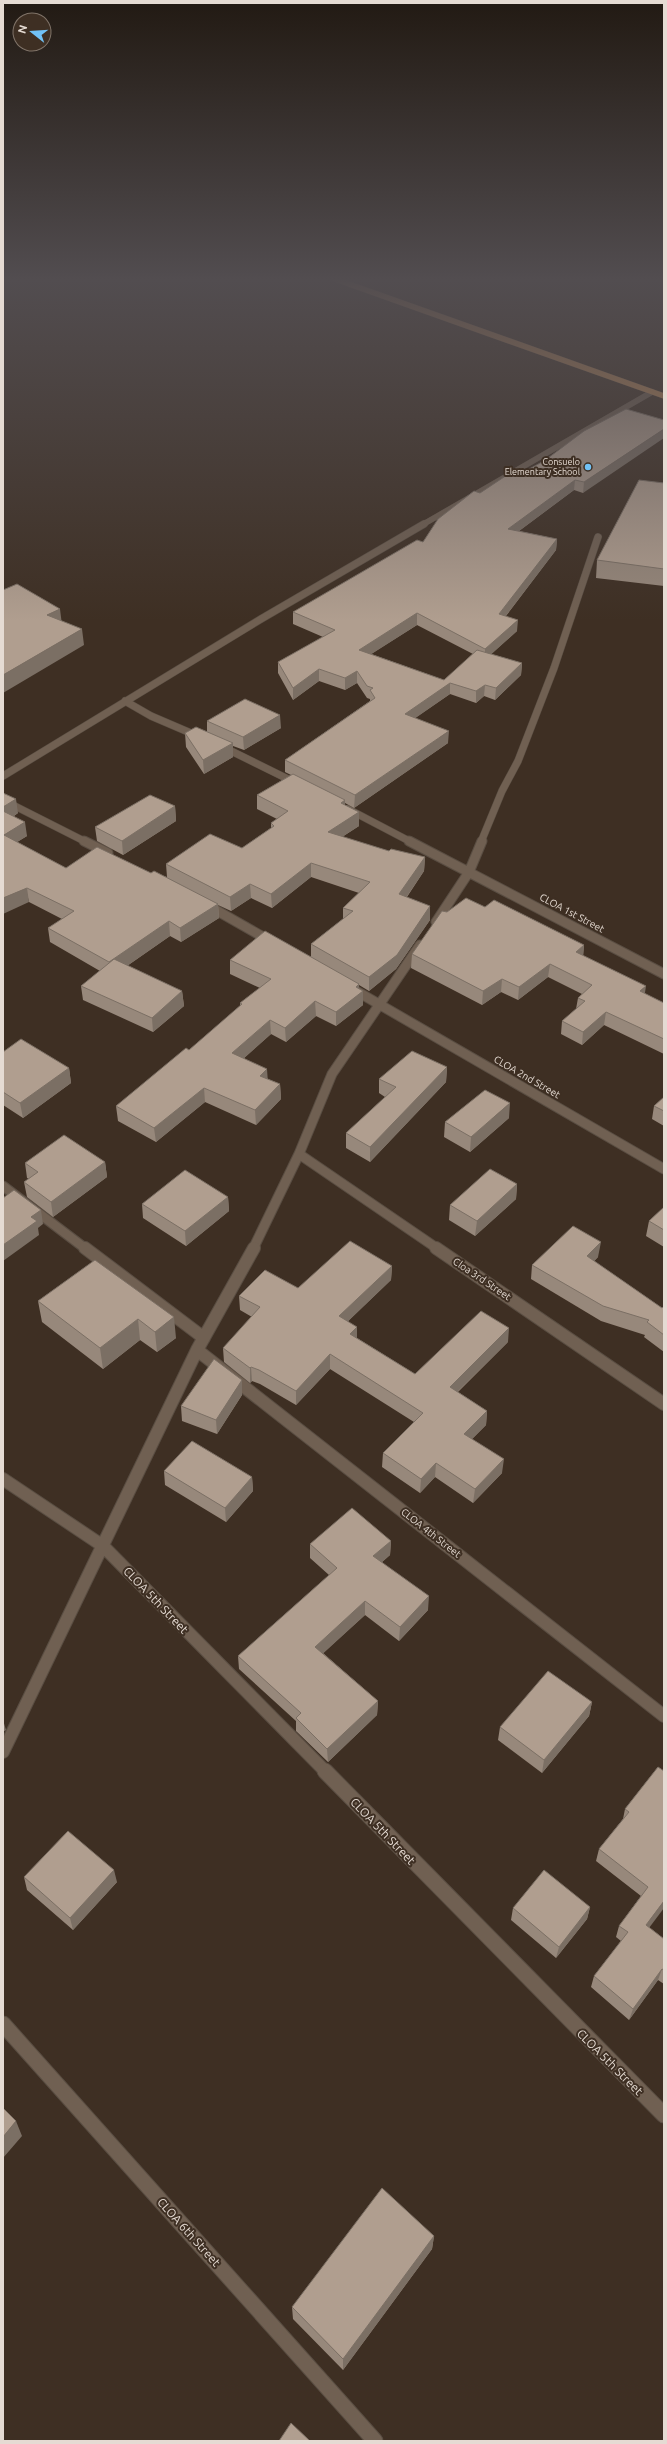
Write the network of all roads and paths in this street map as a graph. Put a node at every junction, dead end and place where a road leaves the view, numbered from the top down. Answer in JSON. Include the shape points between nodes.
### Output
{"nodes":[{"id":1,"x":650,"y":393,"type":"edge"},
{"id":2,"x":598,"y":537,"type":"dead end"},
{"id":3,"x":125,"y":701,"type":"junction"},
{"id":4,"x":3,"y":776,"type":"edge"},
{"id":5,"x":306,"y":788,"type":"edge"},
{"id":6,"x":3,"y":800,"type":"edge"},
{"id":7,"x":341,"y":806,"type":"edge"},
{"id":8,"x":116,"y":857,"type":"edge"},
{"id":9,"x":470,"y":872,"type":"junction"},
{"id":10,"x":198,"y":900,"type":"edge"},
{"id":11,"x":278,"y":946,"type":"edge"},
{"id":12,"x":664,"y":974,"type":"edge"},
{"id":13,"x":345,"y":985,"type":"edge"},
{"id":14,"x":379,"y":1004,"type":"junction"},
{"id":15,"x":299,"y":1154,"type":"junction"},
{"id":16,"x":664,"y":1168,"type":"edge"},
{"id":17,"x":3,"y":1186,"type":"edge"},
{"id":18,"x":204,"y":1338,"type":"junction"},
{"id":19,"x":197,"y":1350,"type":"junction"},
{"id":20,"x":664,"y":1404,"type":"edge"},
{"id":21,"x":3,"y":1479,"type":"edge"},
{"id":22,"x":103,"y":1546,"type":"junction"},
{"id":23,"x":664,"y":1716,"type":"edge"},
{"id":24,"x":3,"y":1752,"type":"edge"},
{"id":25,"x":3,"y":2024,"type":"edge"},
{"id":26,"x":664,"y":2115,"type":"edge"},
{"id":27,"x":375,"y":2441,"type":"edge"}],
"edges":[{"from":1,"to":3,"type":"street"},
{"from":2,"to":9,"type":"street","via":[[541,703]]},
{"from":3,"to":4,"type":"street"},
{"from":3,"to":5,"type":"street","via":[[151,716],[210,741]]},
{"from":6,"to":8,"type":"street"},
{"from":7,"to":9,"type":"street","name":"CLOA 1st Street"},
{"from":9,"to":12,"type":"street","name":"CLOA 1st Street"},
{"from":9,"to":14,"type":"street"},
{"from":10,"to":11,"type":"street"},
{"from":13,"to":14,"type":"street","name":"CLOA 2nd Street"},
{"from":14,"to":15,"type":"street","via":[[332,1074]]},
{"from":14,"to":16,"type":"street","name":"CLOA 2nd Street"},
{"from":15,"to":18,"type":"street","via":[[259,1238]]},
{"from":15,"to":20,"type":"street","name":"Cloa 3rd Street"},
{"from":17,"to":18,"type":"street"},
{"from":18,"to":19,"type":"street"},
{"from":19,"to":22,"type":"street"},
{"from":19,"to":23,"type":"street","name":"CLOA 4th Street"},
{"from":21,"to":22,"type":"street","name":"CLOA 5th Street"},
{"from":22,"to":24,"type":"street"},
{"from":22,"to":26,"type":"street","name":"CLOA 5th Street"},
{"from":25,"to":27,"type":"street","name":"CLOA 6th Street"}]}
